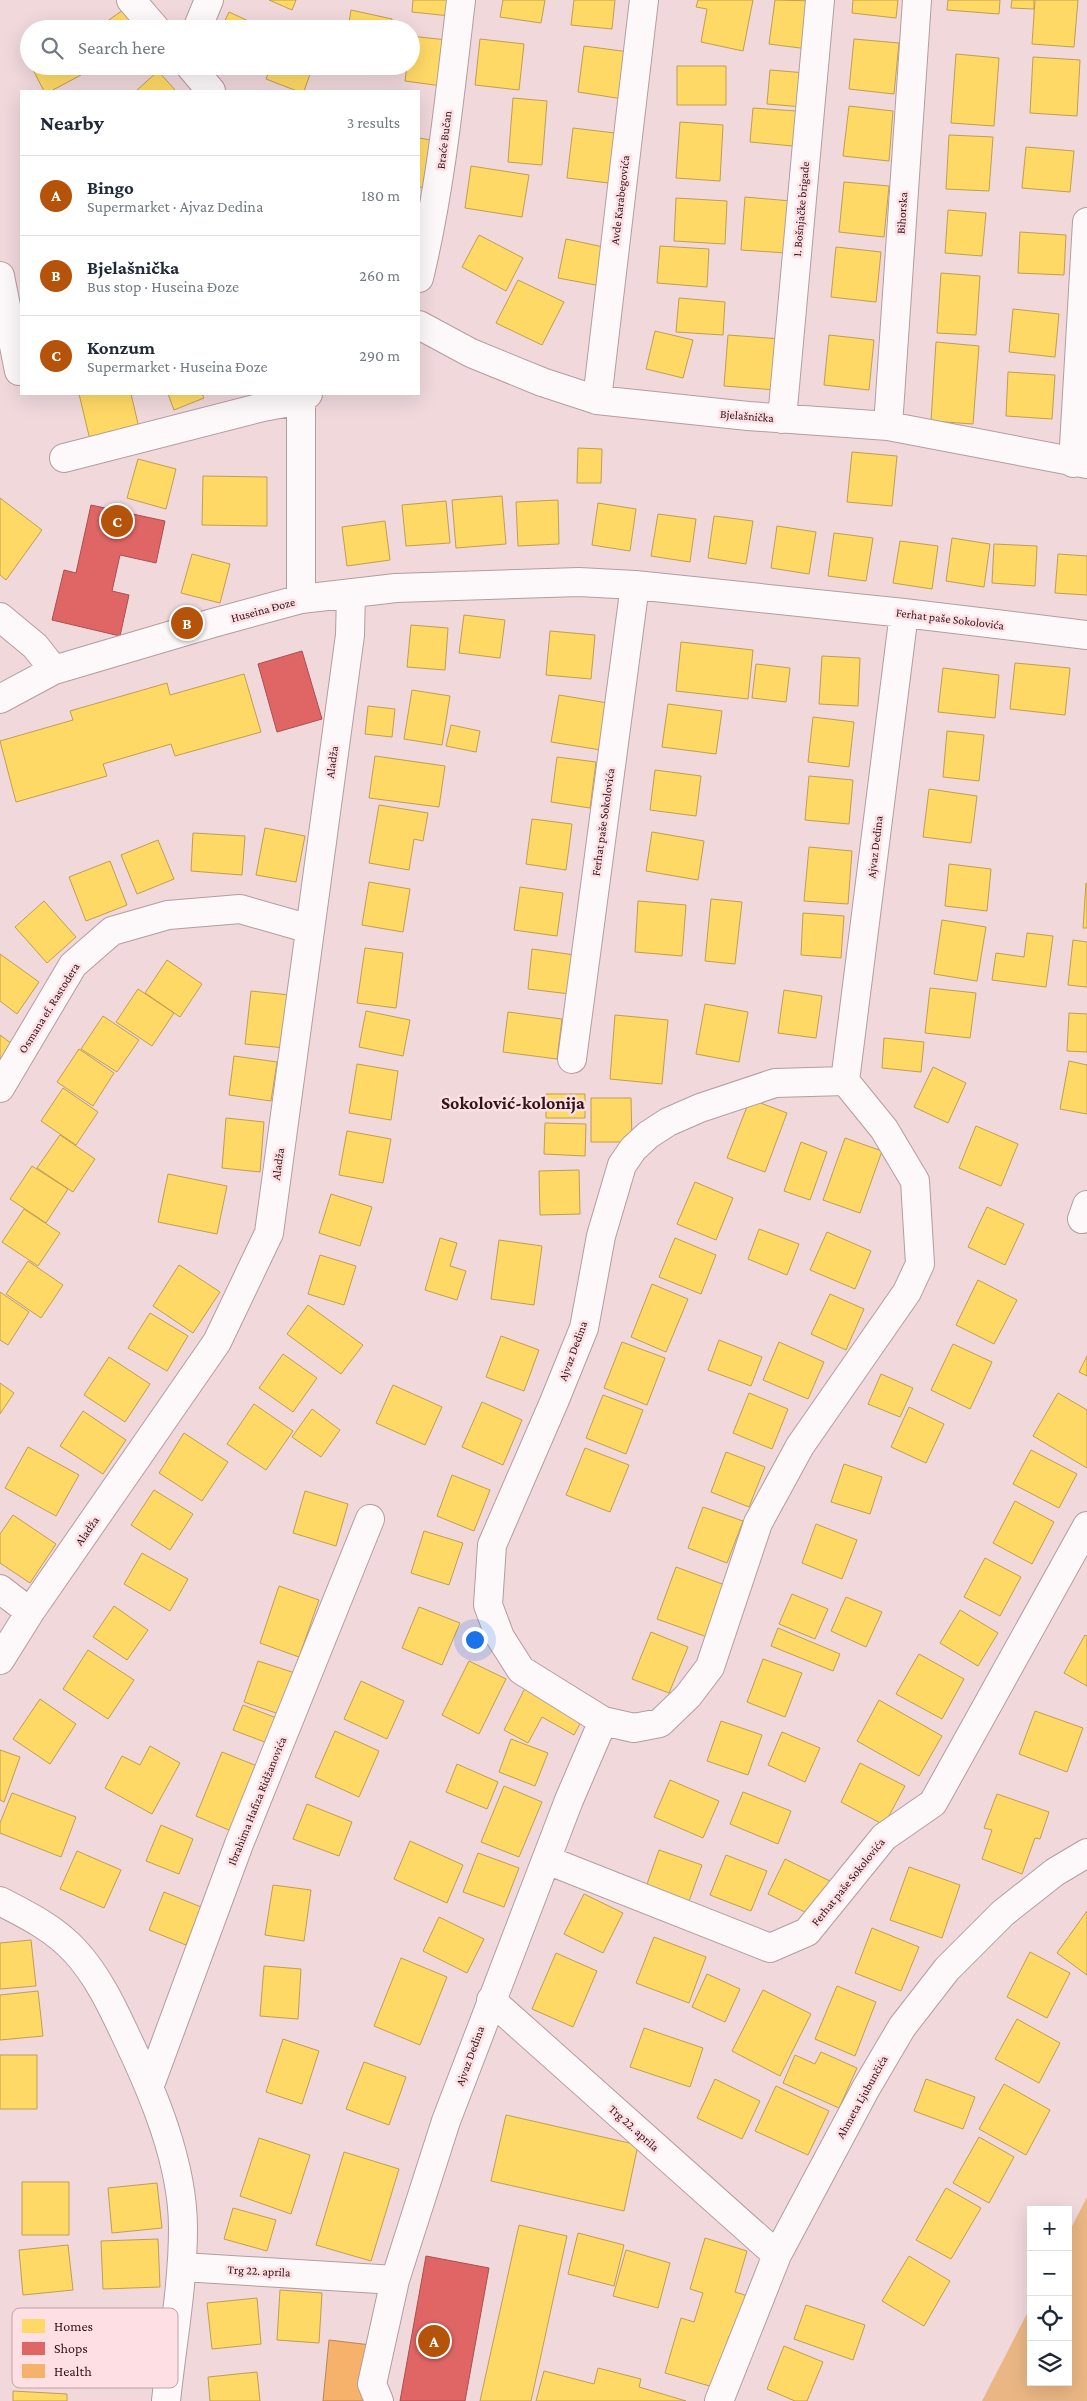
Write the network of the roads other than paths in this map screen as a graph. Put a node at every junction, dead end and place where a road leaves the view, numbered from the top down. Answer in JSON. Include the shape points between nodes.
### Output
{"nodes":[{"id":1,"x":131,"y":0,"type":"edge"},
{"id":2,"x":209,"y":0,"type":"edge"},
{"id":3,"x":461,"y":0,"type":"edge"},
{"id":4,"x":644,"y":0,"type":"edge"},
{"id":5,"x":820,"y":0,"type":"edge"},
{"id":6,"x":917,"y":0,"type":"edge"},
{"id":7,"x":148,"y":20,"type":"edge"},
{"id":8,"x":201,"y":20,"type":"edge"},
{"id":9,"x":198,"y":75,"type":"edge"},
{"id":10,"x":210,"y":90,"type":"edge"},
{"id":11,"x":1087,"y":222,"type":"edge"},
{"id":12,"x":420,"y":274,"type":"edge"},
{"id":13,"x":0,"y":276,"type":"edge"},
{"id":14,"x":420,"y":326,"type":"edge"},
{"id":15,"x":20,"y":371,"type":"dead end"},
{"id":16,"x":304,"y":397,"type":"edge"},
{"id":17,"x":597,"y":400,"type":"junction"},
{"id":18,"x":782,"y":419,"type":"junction"},
{"id":19,"x":888,"y":426,"type":"junction"},
{"id":20,"x":64,"y":458,"type":"dead end"},
{"id":21,"x":1080,"y":464,"type":"edge"},
{"id":22,"x":635,"y":585,"type":"junction"},
{"id":23,"x":351,"y":593,"type":"junction"},
{"id":24,"x":301,"y":599,"type":"junction"},
{"id":25,"x":904,"y":613,"type":"junction"},
{"id":26,"x":0,"y":617,"type":"edge"},
{"id":27,"x":1087,"y":635,"type":"edge"},
{"id":28,"x":54,"y":670,"type":"junction"},
{"id":29,"x":0,"y":699,"type":"edge"},
{"id":30,"x":310,"y":929,"type":"junction"},
{"id":31,"x":572,"y":1059,"type":"dead end"},
{"id":32,"x":845,"y":1081,"type":"junction"},
{"id":33,"x":0,"y":1088,"type":"edge"},
{"id":34,"x":370,"y":1520,"type":"dead end"},
{"id":35,"x":1087,"y":1526,"type":"edge"},
{"id":36,"x":0,"y":1589,"type":"edge"},
{"id":37,"x":30,"y":1612,"type":"junction"},
{"id":38,"x":0,"y":1660,"type":"edge"},
{"id":39,"x":603,"y":1720,"type":"junction"},
{"id":40,"x":1087,"y":1853,"type":"edge"},
{"id":41,"x":547,"y":1860,"type":"junction"},
{"id":42,"x":0,"y":1900,"type":"edge"},
{"id":43,"x":491,"y":2000,"type":"junction"},
{"id":44,"x":150,"y":2085,"type":"junction"},
{"id":45,"x":777,"y":2255,"type":"junction"},
{"id":46,"x":182,"y":2267,"type":"junction"},
{"id":47,"x":395,"y":2280,"type":"junction"},
{"id":48,"x":177,"y":2308,"type":"edge"},
{"id":49,"x":168,"y":2388,"type":"edge"},
{"id":50,"x":166,"y":2401,"type":"edge"},
{"id":51,"x":379,"y":2401,"type":"edge"},
{"id":52,"x":719,"y":2401,"type":"edge"}],
"edges":[{"from":1,"to":7,"type":"street"},
{"from":2,"to":8,"type":"street"},
{"from":3,"to":12,"type":"street","name":"Braće Bučan","via":[[439,178]]},
{"from":4,"to":17,"type":"street","name":"Avde Karabegovića"},
{"from":5,"to":18,"type":"street","name":"1. Bošnjačke brigade"},
{"from":6,"to":19,"type":"street","name":"Bihorska"},
{"from":9,"to":10,"type":"street"},
{"from":11,"to":21,"type":"street"},
{"from":13,"to":15,"type":"street"},
{"from":14,"to":17,"type":"street","name":"Bjelašnička","via":[[471,353]]},
{"from":16,"to":20,"type":"street"},
{"from":16,"to":24,"type":"street","name":"Huseina Đoze"},
{"from":17,"to":18,"type":"street","name":"Bjelašnička"},
{"from":18,"to":19,"type":"street","name":"Bjelašnička"},
{"from":19,"to":21,"type":"street","name":"Bjelašnička"},
{"from":22,"to":23,"type":"street","name":"Ferhat paše Sokolovića","via":[[569,582],[396,588]]},
{"from":22,"to":25,"type":"street","name":"Ferhat paše Sokolovića"},
{"from":22,"to":31,"type":"street","name":"Ferhat paše Sokolovića"},
{"from":23,"to":24,"type":"street","name":"Ferhat paše Sokolovića"},
{"from":23,"to":30,"type":"street","name":"Aladža","via":[[350,634]]},
{"from":24,"to":28,"type":"street","name":"Huseina Đoze"},
{"from":25,"to":27,"type":"street","name":"Ferhat paše Sokolovića"},
{"from":25,"to":32,"type":"street","name":"Ajvaz Dedina"},
{"from":26,"to":28,"type":"street","via":[[35,646]]},
{"from":28,"to":29,"type":"street","name":"Huseina Đoze"},
{"from":30,"to":33,"type":"street","name":"Osmana ef. Rastodera","via":[[240,909],[168,915],[112,931],[74,965]]},
{"from":30,"to":37,"type":"street","name":"Aladža","via":[[269,1233],[217,1342]]},
{"from":32,"to":39,"type":"street","name":"Ajvaz Dedina","via":[[884,1129],[915,1181],[920,1264],[907,1292],[800,1446],[758,1523],[710,1667],[688,1696],[660,1723],[634,1728]]},
{"from":32,"to":39,"type":"street","name":"Ajvaz Dedina","via":[[775,1083],[700,1108],[648,1135],[633,1148],[622,1165],[601,1236],[584,1328],[492,1545],[488,1605],[500,1638],[520,1670]]},
{"from":34,"to":44,"type":"street","name":"Ibrahima Hafiza Ridžanovića","via":[[239,1844]]},
{"from":35,"to":41,"type":"street","name":"Ferhat paše Sokolovića","via":[[933,1803],[884,1837],[807,1932],[770,1948]]},
{"from":36,"to":37,"type":"street"},
{"from":37,"to":38,"type":"street","name":"Aladža"},
{"from":39,"to":41,"type":"street","name":"Ajvaz Dedina"},
{"from":40,"to":45,"type":"street","name":"Ahmeta Ljubunčića","via":[[1055,1872],[1003,1913],[947,1968],[898,2035],[865,2090]]},
{"from":41,"to":43,"type":"street","name":"Ajvaz Dedina"},
{"from":42,"to":44,"type":"street","via":[[52,1929],[75,1951],[103,1988]]},
{"from":43,"to":45,"type":"street","name":"Trg 22. aprila"},
{"from":43,"to":47,"type":"street","name":"Ajvaz Dedina","via":[[446,2121]]},
{"from":44,"to":46,"type":"street","via":[[176,2170],[183,2226]]},
{"from":45,"to":52,"type":"street","name":"Ahmeta Ljubunčića"},
{"from":46,"to":47,"type":"street","name":"Trg 22. aprila"},
{"from":46,"to":48,"type":"street"},
{"from":47,"to":51,"type":"street","name":"Ajvaz Dedina","via":[[372,2384]]},
{"from":49,"to":50,"type":"street"}]}
